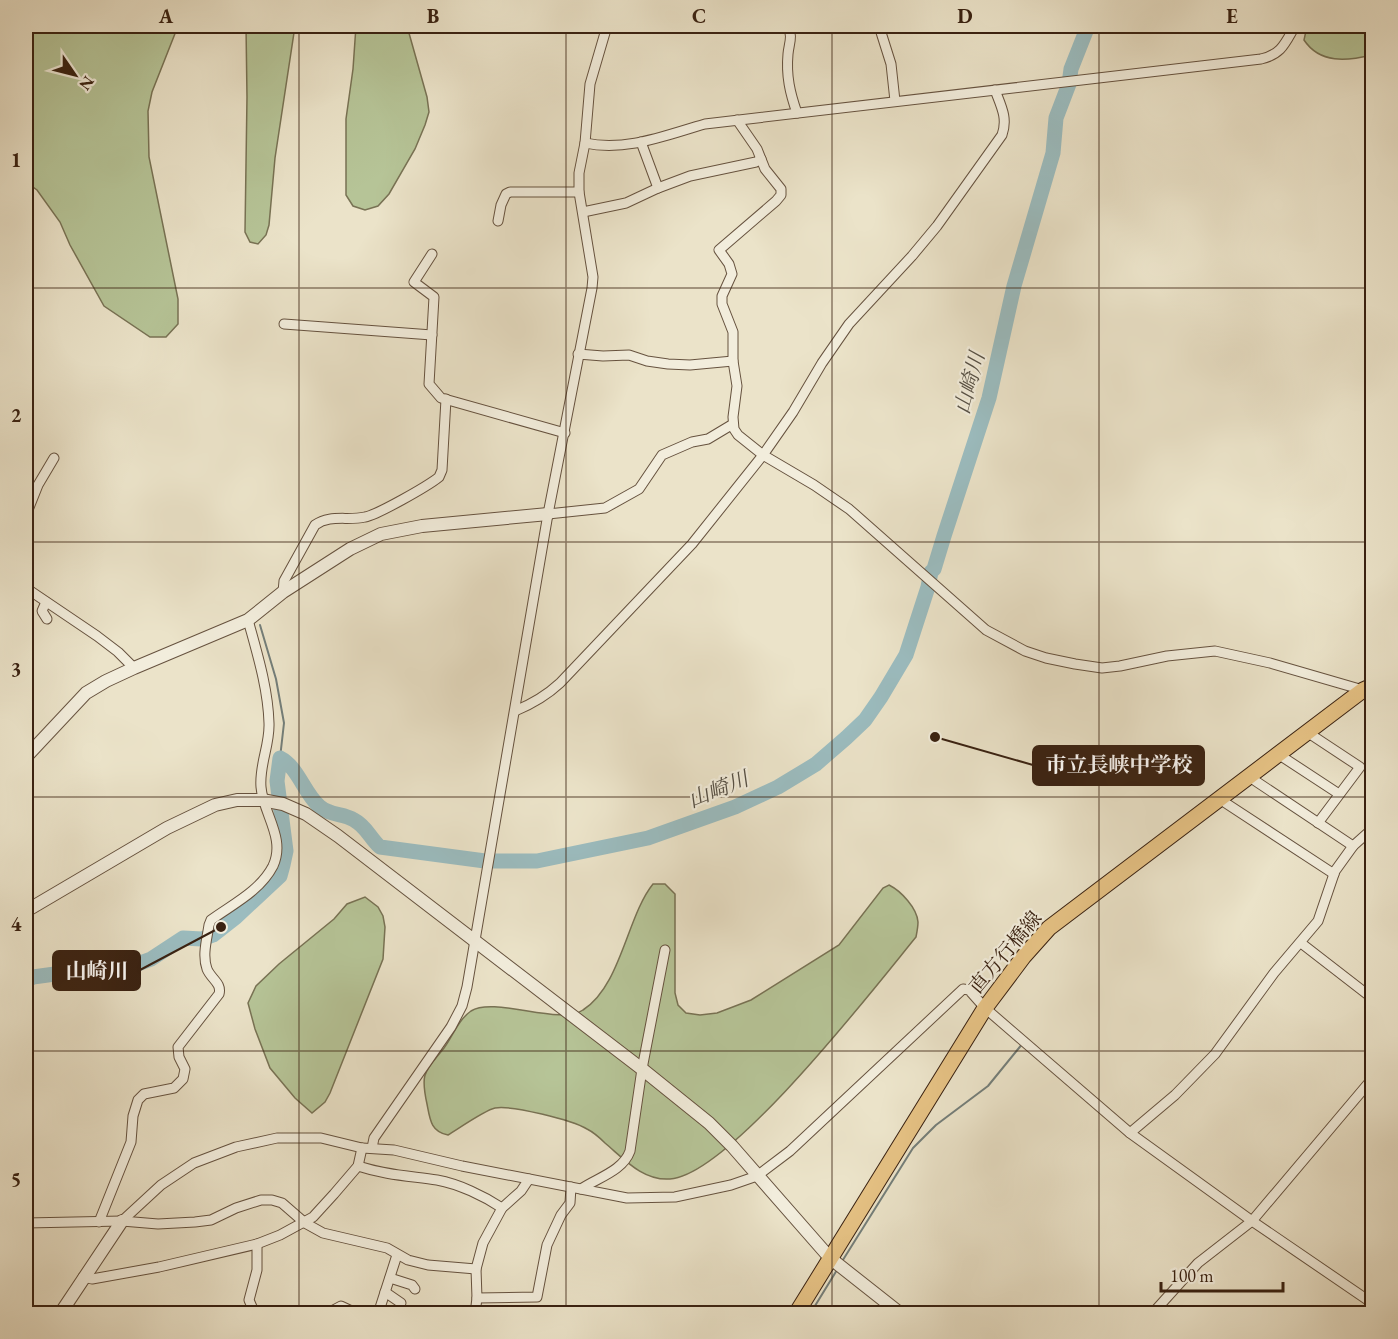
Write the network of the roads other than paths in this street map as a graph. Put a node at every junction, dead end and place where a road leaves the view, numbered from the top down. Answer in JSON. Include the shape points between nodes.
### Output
{"nodes":[{"id":1,"x":607,"y":26,"type":"edge"},
{"id":2,"x":788,"y":26,"type":"edge"},
{"id":3,"x":879,"y":26,"type":"edge"},
{"id":4,"x":1295,"y":26,"type":"edge"},
{"id":5,"x":995,"y":90,"type":"junction"},
{"id":6,"x":895,"y":100,"type":"junction"},
{"id":7,"x":797,"y":113,"type":"junction"},
{"id":8,"x":737,"y":120,"type":"junction"},
{"id":9,"x":641,"y":142,"type":"junction"},
{"id":10,"x":585,"y":143,"type":"junction"},
{"id":11,"x":761,"y":159,"type":"junction"},
{"id":12,"x":658,"y":188,"type":"junction"},
{"id":13,"x":579,"y":192,"type":"junction"},
{"id":14,"x":583,"y":212,"type":"junction"},
{"id":15,"x":498,"y":220,"type":"dead end"},
{"id":16,"x":432,"y":254,"type":"dead end"},
{"id":17,"x":284,"y":324,"type":"dead end"},
{"id":18,"x":432,"y":335,"type":"junction"},
{"id":19,"x":579,"y":354,"type":"junction"},
{"id":20,"x":733,"y":361,"type":"junction"},
{"id":21,"x":446,"y":399,"type":"junction"},
{"id":22,"x":733,"y":424,"type":"junction"},
{"id":23,"x":565,"y":433,"type":"junction"},
{"id":24,"x":763,"y":455,"type":"junction"},
{"id":25,"x":54,"y":458,"type":"dead end"},
{"id":26,"x":548,"y":514,"type":"junction"},
{"id":27,"x":26,"y":515,"type":"edge"},
{"id":28,"x":26,"y":588,"type":"edge"},
{"id":29,"x":283,"y":592,"type":"junction"},
{"id":30,"x":46,"y":602,"type":"junction"},
{"id":31,"x":47,"y":619,"type":"dead end"},
{"id":32,"x":248,"y":620,"type":"junction"},
{"id":33,"x":134,"y":668,"type":"junction"},
{"id":34,"x":1368,"y":688,"type":"edge"},
{"id":35,"x":514,"y":711,"type":"junction"},
{"id":36,"x":1307,"y":732,"type":"junction"},
{"id":37,"x":1278,"y":754,"type":"junction"},
{"id":38,"x":26,"y":757,"type":"edge"},
{"id":39,"x":1248,"y":776,"type":"junction"},
{"id":40,"x":1339,"y":795,"type":"junction"},
{"id":41,"x":1218,"y":798,"type":"junction"},
{"id":42,"x":265,"y":800,"type":"junction"},
{"id":43,"x":1318,"y":823,"type":"junction"},
{"id":44,"x":1372,"y":828,"type":"edge"},
{"id":45,"x":1353,"y":846,"type":"junction"},
{"id":46,"x":1334,"y":874,"type":"junction"},
{"id":47,"x":26,"y":910,"type":"edge"},
{"id":48,"x":475,"y":941,"type":"junction"},
{"id":49,"x":1301,"y":943,"type":"junction"},
{"id":50,"x":665,"y":950,"type":"dead end"},
{"id":51,"x":1372,"y":998,"type":"edge"},
{"id":52,"x":985,"y":1008,"type":"junction"},
{"id":53,"x":642,"y":1069,"type":"junction"},
{"id":54,"x":1372,"y":1079,"type":"edge"},
{"id":55,"x":1130,"y":1133,"type":"junction"},
{"id":56,"x":367,"y":1148,"type":"junction"},
{"id":57,"x":358,"y":1166,"type":"junction"},
{"id":58,"x":757,"y":1176,"type":"junction"},
{"id":59,"x":529,"y":1179,"type":"junction"},
{"id":60,"x":576,"y":1188,"type":"junction"},
{"id":61,"x":502,"y":1208,"type":"junction"},
{"id":62,"x":122,"y":1221,"type":"junction"},
{"id":63,"x":1252,"y":1221,"type":"junction"},
{"id":64,"x":99,"y":1222,"type":"junction"},
{"id":65,"x":26,"y":1223,"type":"edge"},
{"id":66,"x":305,"y":1223,"type":"junction"},
{"id":67,"x":257,"y":1244,"type":"junction"},
{"id":68,"x":397,"y":1255,"type":"junction"},
{"id":69,"x":830,"y":1257,"type":"junction"},
{"id":70,"x":476,"y":1269,"type":"junction"},
{"id":71,"x":83,"y":1277,"type":"junction"},
{"id":72,"x":390,"y":1278,"type":"junction"},
{"id":73,"x":416,"y":1289,"type":"dead end"},
{"id":74,"x":385,"y":1292,"type":"junction"},
{"id":75,"x":477,"y":1298,"type":"junction"},
{"id":76,"x":401,"y":1303,"type":"dead end"},
{"id":77,"x":1372,"y":1303,"type":"edge"},
{"id":78,"x":60,"y":1314,"type":"edge"},
{"id":79,"x":255,"y":1314,"type":"edge"},
{"id":80,"x":326,"y":1314,"type":"edge"},
{"id":81,"x":358,"y":1314,"type":"edge"},
{"id":82,"x":378,"y":1314,"type":"edge"},
{"id":83,"x":475,"y":1314,"type":"edge"},
{"id":84,"x":796,"y":1314,"type":"edge"},
{"id":85,"x":901,"y":1314,"type":"edge"},
{"id":86,"x":1152,"y":1314,"type":"edge"}],
"edges":[{"from":1,"to":10,"type":"street","via":[[590,84]]},
{"from":2,"to":7,"type":"street","via":[[792,38],[788,86]]},
{"from":3,"to":6,"type":"street","via":[[891,64]]},
{"from":4,"to":5,"type":"street","via":[[1280,51],[1261,59]]},
{"from":5,"to":6,"type":"street"},
{"from":5,"to":24,"type":"street","via":[[1005,116],[1002,135],[931,234],[849,324]]},
{"from":6,"to":7,"type":"street"},
{"from":7,"to":8,"type":"street"},
{"from":8,"to":9,"type":"street","via":[[705,124]]},
{"from":8,"to":11,"type":"street"},
{"from":9,"to":10,"type":"street","via":[[614,147]]},
{"from":9,"to":12,"type":"street"},
{"from":10,"to":13,"type":"street"},
{"from":11,"to":12,"type":"street"},
{"from":11,"to":20,"type":"street","via":[[781,195],[719,250],[732,270],[722,304],[733,332]]},
{"from":12,"to":14,"type":"street","via":[[626,203]]},
{"from":13,"to":14,"type":"street"},
{"from":13,"to":15,"type":"street","via":[[510,192],[501,205]]},
{"from":14,"to":19,"type":"street","via":[[593,277]]},
{"from":16,"to":18,"type":"street","via":[[414,282],[434,297]]},
{"from":17,"to":18,"type":"street"},
{"from":18,"to":21,"type":"street","via":[[429,384]]},
{"from":19,"to":20,"type":"street","via":[[629,356],[668,364]]},
{"from":19,"to":23,"type":"street"},
{"from":20,"to":22,"type":"street","via":[[738,386]]},
{"from":21,"to":23,"type":"street"},
{"from":21,"to":29,"type":"street","via":[[439,477],[368,517],[333,518],[315,525],[284,581]]},
{"from":22,"to":24,"type":"street","via":[[738,435]]},
{"from":22,"to":26,"type":"street","via":[[708,440],[692,442],[662,455],[639,489],[614,504]]},
{"from":23,"to":26,"type":"street"},
{"from":24,"to":34,"type":"street","via":[[849,509],[981,626],[1024,651],[1102,668],[1215,651]]},
{"from":24,"to":35,"type":"street","via":[[692,544],[560,683],[538,700]]},
{"from":25,"to":27,"type":"street"},
{"from":26,"to":29,"type":"street","via":[[422,526],[381,534]]},
{"from":26,"to":35,"type":"street"},
{"from":28,"to":30,"type":"street"},
{"from":29,"to":32,"type":"street"},
{"from":30,"to":31,"type":"street","via":[[42,611]]},
{"from":30,"to":33,"type":"street"},
{"from":32,"to":33,"type":"street"},
{"from":32,"to":42,"type":"street","via":[[264,682],[269,722],[260,784]]},
{"from":33,"to":38,"type":"street","via":[[86,693]]},
{"from":34,"to":36,"type":"main road","name":"直方行橋線"},
{"from":35,"to":48,"type":"street"},
{"from":36,"to":37,"type":"main road","name":"直方行橋線"},
{"from":36,"to":40,"type":"street","via":[[1360,767]]},
{"from":37,"to":39,"type":"main road","name":"直方行橋線"},
{"from":37,"to":40,"type":"street"},
{"from":39,"to":41,"type":"main road","name":"直方行橋線"},
{"from":39,"to":43,"type":"street"},
{"from":40,"to":43,"type":"street"},
{"from":41,"to":46,"type":"street"},
{"from":41,"to":52,"type":"main road","name":"直方行橋線","via":[[1049,928]]},
{"from":42,"to":47,"type":"street","via":[[237,800],[199,811]]},
{"from":42,"to":48,"type":"street","via":[[306,814]]},
{"from":42,"to":64,"type":"street","via":[[278,848],[272,867],[247,896],[211,920],[206,964],[219,985],[219,994],[178,1047],[185,1069],[180,1084],[144,1094],[138,1100],[131,1142]]},
{"from":43,"to":45,"type":"street"},
{"from":44,"to":45,"type":"street"},
{"from":45,"to":46,"type":"street"},
{"from":46,"to":49,"type":"street","via":[[1318,921]]},
{"from":48,"to":53,"type":"street"},
{"from":48,"to":56,"type":"street","via":[[458,1016]]},
{"from":49,"to":51,"type":"street"},
{"from":49,"to":55,"type":"street","via":[[1215,1054]]},
{"from":50,"to":53,"type":"street"},
{"from":52,"to":55,"type":"street"},
{"from":52,"to":58,"type":"street","via":[[969,990],[963,989],[814,1131]]},
{"from":52,"to":69,"type":"main road","name":"直方行橋線"},
{"from":53,"to":58,"type":"street","via":[[709,1123]]},
{"from":53,"to":60,"type":"street","via":[[627,1159],[615,1170]]},
{"from":54,"to":63,"type":"street"},
{"from":55,"to":63,"type":"street"},
{"from":56,"to":57,"type":"street"},
{"from":56,"to":59,"type":"street","via":[[394,1150]]},
{"from":56,"to":62,"type":"street","via":[[321,1138],[277,1138],[236,1147],[177,1174]]},
{"from":57,"to":61,"type":"street","via":[[455,1184]]},
{"from":57,"to":66,"type":"street"},
{"from":58,"to":60,"type":"street","via":[[675,1197],[627,1198]]},
{"from":58,"to":69,"type":"street"},
{"from":59,"to":60,"type":"street"},
{"from":59,"to":61,"type":"street"},
{"from":60,"to":75,"type":"street","via":[[547,1245],[537,1297]]},
{"from":61,"to":70,"type":"street","via":[[483,1243]]},
{"from":62,"to":64,"type":"street"},
{"from":62,"to":66,"type":"street","via":[[158,1224],[211,1220],[261,1200],[282,1203]]},
{"from":62,"to":71,"type":"street"},
{"from":63,"to":77,"type":"street"},
{"from":63,"to":86,"type":"street","via":[[1198,1263]]},
{"from":64,"to":65,"type":"street"},
{"from":66,"to":67,"type":"street"},
{"from":66,"to":68,"type":"street","via":[[323,1233],[387,1248]]},
{"from":67,"to":71,"type":"street","via":[[143,1270],[92,1279]]},
{"from":67,"to":79,"type":"street","via":[[257,1270],[249,1300]]},
{"from":68,"to":70,"type":"street","via":[[428,1265]]},
{"from":68,"to":72,"type":"street"},
{"from":69,"to":84,"type":"main road","name":"直方行橋線"},
{"from":69,"to":85,"type":"street"},
{"from":70,"to":75,"type":"street"},
{"from":71,"to":78,"type":"street"},
{"from":72,"to":73,"type":"street"},
{"from":72,"to":74,"type":"street"},
{"from":74,"to":76,"type":"street"},
{"from":74,"to":82,"type":"street"},
{"from":75,"to":83,"type":"street"},
{"from":80,"to":81,"type":"street","via":[[341,1306]]}]}
